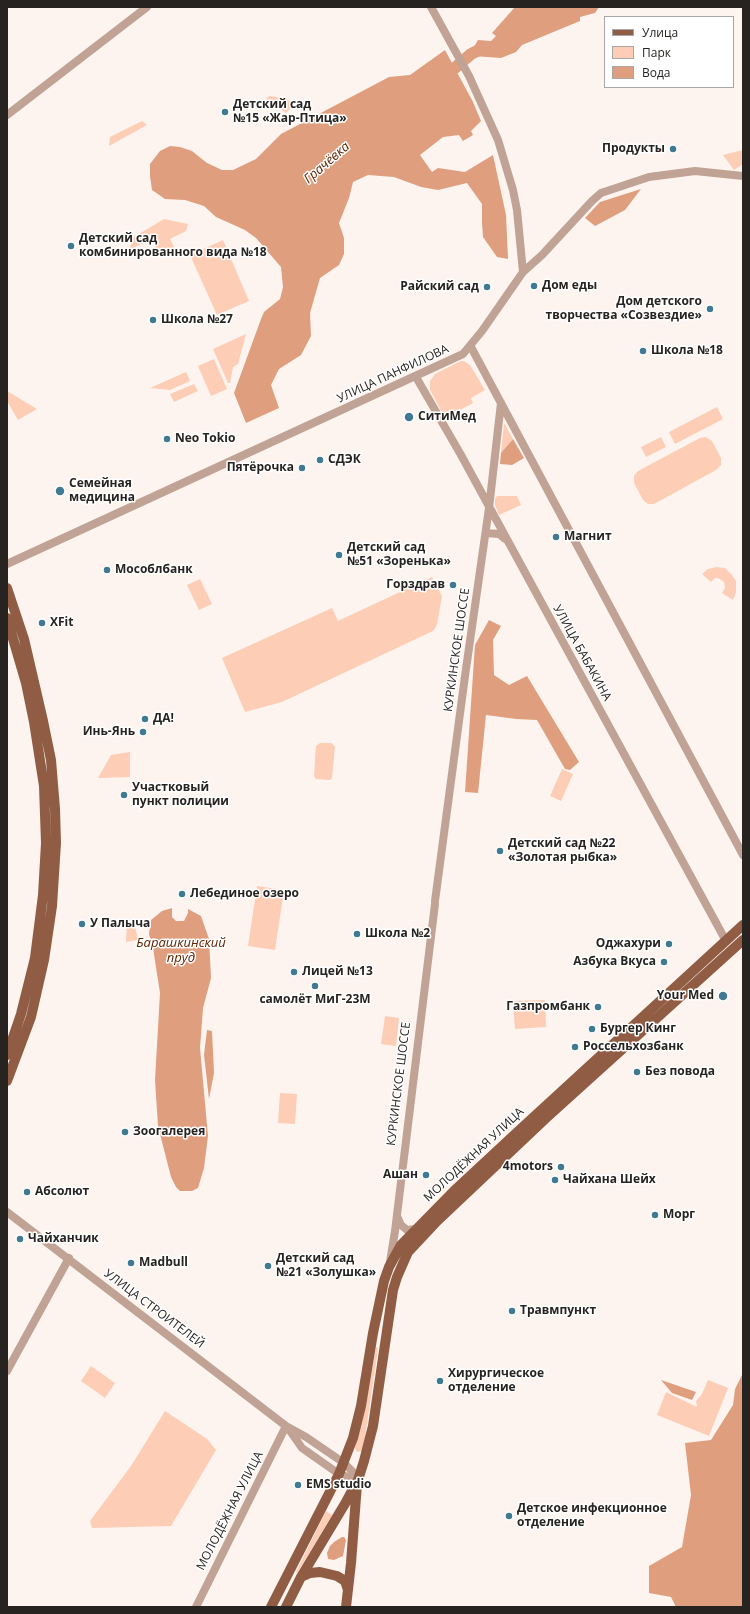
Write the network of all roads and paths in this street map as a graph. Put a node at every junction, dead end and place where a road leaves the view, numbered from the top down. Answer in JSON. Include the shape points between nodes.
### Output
{"nodes":[{"id":1,"x":147,"y":7,"type":"edge"},
{"id":2,"x":431,"y":7,"type":"edge"},
{"id":3,"x":7,"y":115,"type":"edge"},
{"id":4,"x":743,"y":176,"type":"edge"},
{"id":5,"x":523,"y":272,"type":"junction"},
{"id":6,"x":471,"y":347,"type":"junction"},
{"id":7,"x":416,"y":377,"type":"junction"},
{"id":8,"x":501,"y":403,"type":"junction"},
{"id":9,"x":489,"y":508,"type":"junction"},
{"id":10,"x":486,"y":533,"type":"junction"},
{"id":11,"x":507,"y":540,"type":"junction"},
{"id":12,"x":7,"y":564,"type":"edge"},
{"id":13,"x":7,"y":588,"type":"edge"},
{"id":14,"x":7,"y":618,"type":"edge"},
{"id":15,"x":743,"y":855,"type":"edge"},
{"id":16,"x":743,"y":925,"type":"edge"},
{"id":17,"x":743,"y":940,"type":"edge"},
{"id":18,"x":726,"y":941,"type":"junction"},
{"id":19,"x":7,"y":1055,"type":"edge"},
{"id":20,"x":7,"y":1081,"type":"edge"},
{"id":21,"x":7,"y":1212,"type":"edge"},
{"id":22,"x":397,"y":1215,"type":"junction"},
{"id":23,"x":416,"y":1229,"type":"junction"},
{"id":24,"x":69,"y":1258,"type":"junction"},
{"id":25,"x":389,"y":1267,"type":"junction"},
{"id":26,"x":7,"y":1371,"type":"edge"},
{"id":27,"x":286,"y":1426,"type":"junction"},
{"id":28,"x":344,"y":1463,"type":"junction"},
{"id":29,"x":339,"y":1474,"type":"junction"},
{"id":30,"x":358,"y":1480,"type":"junction"},
{"id":31,"x":301,"y":1577,"type":"junction"},
{"id":32,"x":348,"y":1592,"type":"junction"},
{"id":33,"x":196,"y":1607,"type":"edge"},
{"id":34,"x":270,"y":1607,"type":"edge"},
{"id":35,"x":286,"y":1607,"type":"edge"},
{"id":36,"x":346,"y":1607,"type":"edge"}],
"edges":[{"from":1,"to":3,"type":"street"},
{"from":2,"to":5,"type":"street","via":[[469,76],[498,140],[517,210]]},
{"from":4,"to":5,"type":"street","name":"УЛИЦА ПАНФИЛОВА","via":[[682,172],[649,177],[601,193]]},
{"from":5,"to":6,"type":"street","name":"УЛИЦА ПАНФИЛОВА"},
{"from":6,"to":7,"type":"street","name":"УЛИЦА ПАНФИЛОВА","via":[[464,354]]},
{"from":6,"to":8,"type":"street"},
{"from":7,"to":9,"type":"street","name":"УЛИЦА БАБАКИНА"},
{"from":7,"to":12,"type":"street","name":"УЛИЦА ПАНФИЛОВА"},
{"from":8,"to":9,"type":"street","name":"КУРКИНСКОЕ ШОССЕ"},
{"from":8,"to":15,"type":"street"},
{"from":9,"to":10,"type":"street","name":"КУРКИНСКОЕ ШОССЕ"},
{"from":9,"to":11,"type":"street","name":"УЛИЦА БАБАКИНА"},
{"from":10,"to":11,"type":"street","via":[[499,534]]},
{"from":10,"to":22,"type":"street","name":"КУРКИНСКОЕ ШОССЕ","via":[[435,902]]},
{"from":11,"to":18,"type":"street","name":"УЛИЦА БАБАКИНА"},
{"from":13,"to":20,"type":"main road","via":[[24,639],[46,737],[53,779],[56,843],[52,906],[44,960],[31,1017]]},
{"from":14,"to":19,"type":"main road","via":[[26,683],[34,722],[44,786],[46,843],[43,900],[34,958],[21,1014]]},
{"from":16,"to":18,"type":"main road","name":"МОЛОДЁЖНАЯ УЛИЦА"},
{"from":17,"to":30,"type":"main road","name":"МОЛОДЁЖНАЯ УЛИЦА","via":[[546,1118],[437,1221],[408,1252],[393,1290],[373,1426]]},
{"from":18,"to":23,"type":"main road","name":"МОЛОДЁЖНАЯ УЛИЦА"},
{"from":21,"to":24,"type":"street","name":"УЛИЦА СТРОИТЕЛЕЙ"},
{"from":22,"to":23,"type":"street","via":[[404,1228]]},
{"from":22,"to":25,"type":"street","name":"КУРКИНСКОЕ ШОССЕ"},
{"from":23,"to":25,"type":"main road","name":"МОЛОДЁЖНАЯ УЛИЦА","via":[[401,1245]]},
{"from":24,"to":26,"type":"street"},
{"from":24,"to":27,"type":"street","name":"УЛИЦА СТРОИТЕЛЕЙ"},
{"from":25,"to":28,"type":"main road","name":"МОЛОДЁЖНАЯ УЛИЦА","via":[[378,1311],[358,1422]]},
{"from":27,"to":28,"type":"street","name":"УЛИЦА СТРОИТЕЛЕЙ"},
{"from":27,"to":29,"type":"street","name":"УЛИЦА СТРОИТЕЛЕЙ","via":[[302,1448]]},
{"from":27,"to":33,"type":"street","name":"МОЛОДЁЖНАЯ УЛИЦА"},
{"from":28,"to":29,"type":"main road","name":"МОЛОДЁЖНАЯ УЛИЦА"},
{"from":28,"to":30,"type":"street","name":"УЛИЦА СТРОИТЕЛЕЙ"},
{"from":29,"to":30,"type":"street","name":"УЛИЦА СТРОИТЕЛЕЙ"},
{"from":29,"to":34,"type":"main road","name":"МОЛОДЁЖНАЯ УЛИЦА"},
{"from":30,"to":31,"type":"main road"},
{"from":30,"to":32,"type":"main road"},
{"from":31,"to":32,"type":"main road","via":[[320,1572],[337,1576],[345,1581]]},
{"from":31,"to":35,"type":"main road"},
{"from":32,"to":36,"type":"main road"}]}
